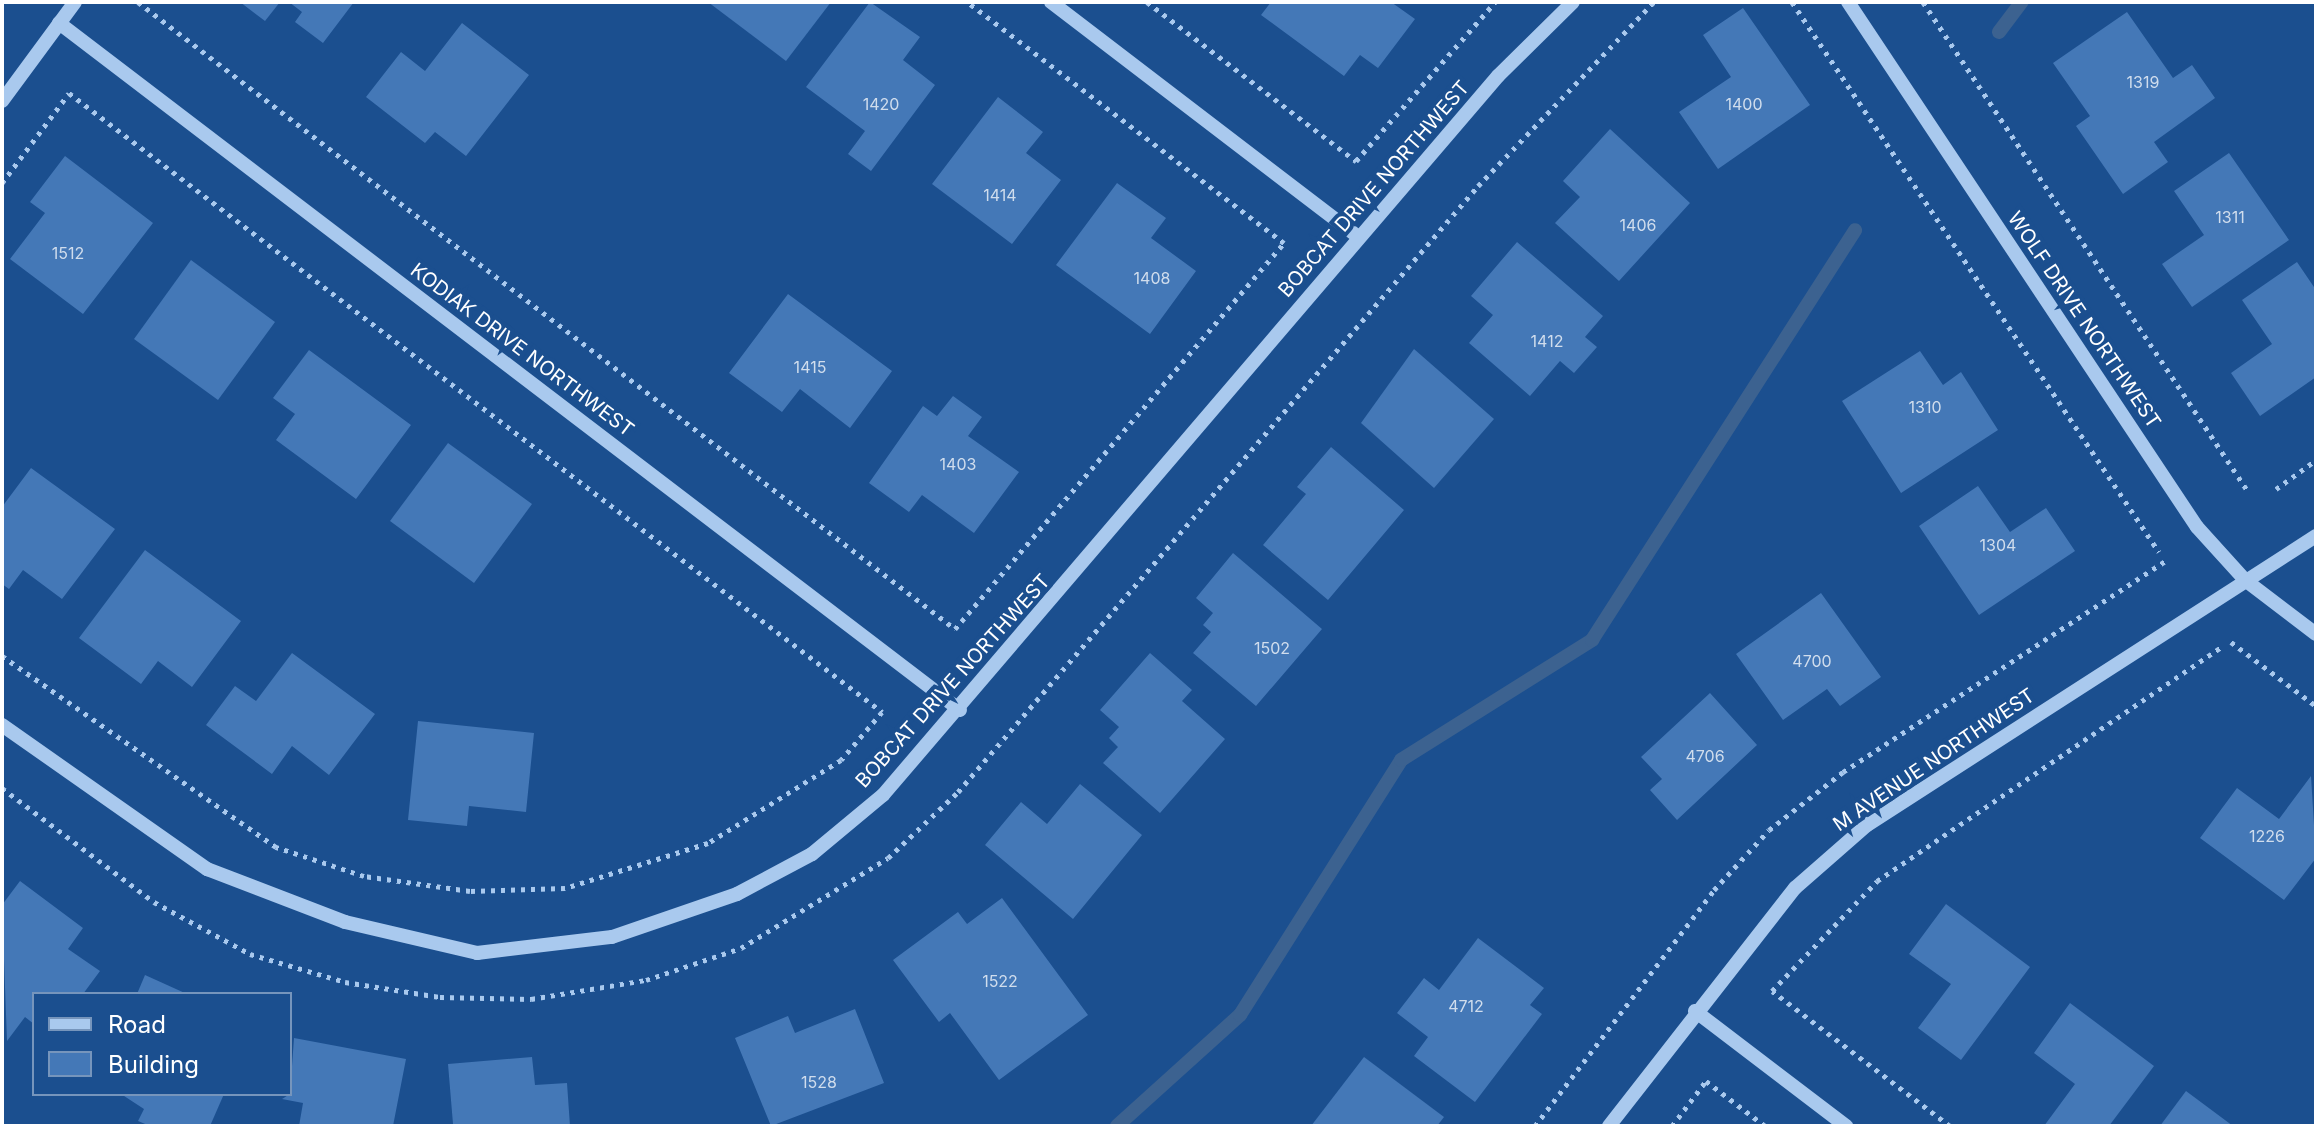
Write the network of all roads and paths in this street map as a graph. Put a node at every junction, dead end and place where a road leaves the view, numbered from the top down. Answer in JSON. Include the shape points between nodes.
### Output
{"nodes":[{"id":1,"x":75,"y":2,"type":"edge"},
{"id":2,"x":138,"y":2,"type":"edge"},
{"id":3,"x":968,"y":2,"type":"edge"},
{"id":4,"x":1051,"y":2,"type":"edge"},
{"id":5,"x":1147,"y":2,"type":"edge"},
{"id":6,"x":1495,"y":2,"type":"edge"},
{"id":7,"x":1573,"y":2,"type":"edge"},
{"id":8,"x":1792,"y":2,"type":"edge"},
{"id":9,"x":1848,"y":2,"type":"edge"},
{"id":10,"x":1923,"y":2,"type":"edge"},
{"id":11,"x":59,"y":23,"type":"junction"},
{"id":12,"x":2,"y":101,"type":"edge"},
{"id":13,"x":2,"y":183,"type":"edge"},
{"id":14,"x":1358,"y":237,"type":"junction"},
{"id":15,"x":2316,"y":460,"type":"edge"},
{"id":16,"x":2276,"y":489,"type":"dead end"},
{"id":17,"x":2249,"y":493,"type":"dead end"},
{"id":18,"x":2316,"y":536,"type":"edge"},
{"id":19,"x":2159,"y":552,"type":"dead end"},
{"id":20,"x":2245,"y":580,"type":"junction"},
{"id":21,"x":2316,"y":634,"type":"edge"},
{"id":22,"x":2231,"y":642,"type":"dead end"},
{"id":23,"x":2220,"y":648,"type":"dead end"},
{"id":24,"x":2,"y":656,"type":"edge"},
{"id":25,"x":2316,"y":706,"type":"edge"},
{"id":26,"x":960,"y":710,"type":"junction"},
{"id":27,"x":2,"y":725,"type":"edge"},
{"id":28,"x":1695,"y":1011,"type":"junction"},
{"id":29,"x":1609,"y":1126,"type":"edge"},
{"id":30,"x":1672,"y":1126,"type":"edge"},
{"id":31,"x":1765,"y":1126,"type":"edge"},
{"id":32,"x":1846,"y":1126,"type":"edge"},
{"id":33,"x":1950,"y":1126,"type":"edge"}],
"edges":[{"from":1,"to":11,"type":"street"},
{"from":2,"to":3,"type":"path","via":[[955,629],[1284,243]]},
{"from":4,"to":14,"type":"street"},
{"from":5,"to":6,"type":"path","via":[[1356,161]]},
{"from":7,"to":14,"type":"street","name":"BOBCAT DRIVE NORTHWEST"},
{"from":8,"to":19,"type":"path"},
{"from":9,"to":20,"type":"street","name":"WOLF DRIVE NORTHWEST","via":[[2197,527]]},
{"from":10,"to":17,"type":"path"},
{"from":11,"to":12,"type":"street"},
{"from":11,"to":26,"type":"street","name":"KODIAK DRIVE NORTHWEST"},
{"from":13,"to":24,"type":"path","via":[[69,93],[882,712],[841,760],[708,843],[565,888],[470,891],[364,876],[276,847]]},
{"from":14,"to":26,"type":"street","name":"BOBCAT DRIVE NORTHWEST"},
{"from":15,"to":16,"type":"path"},
{"from":18,"to":20,"type":"street","name":"M AVENUE NORTHWEST"},
{"from":20,"to":21,"type":"street","name":"WOLF DRIVE NORTHWEST"},
{"from":20,"to":28,"type":"street","name":"M AVENUE NORTHWEST","via":[[1867,825],[1795,888]]},
{"from":22,"to":25,"type":"path"},
{"from":23,"to":33,"type":"path","via":[[1877,881],[1772,991]]},
{"from":26,"to":27,"type":"street","name":"BOBCAT DRIVE NORTHWEST","via":[[883,795],[812,854],[737,894],[612,937],[477,953],[345,922],[207,869]]},
{"from":28,"to":29,"type":"street","name":"M AVENUE NORTHWEST"},
{"from":28,"to":32,"type":"street"},
{"from":30,"to":31,"type":"path","via":[[1706,1081]]}]}
